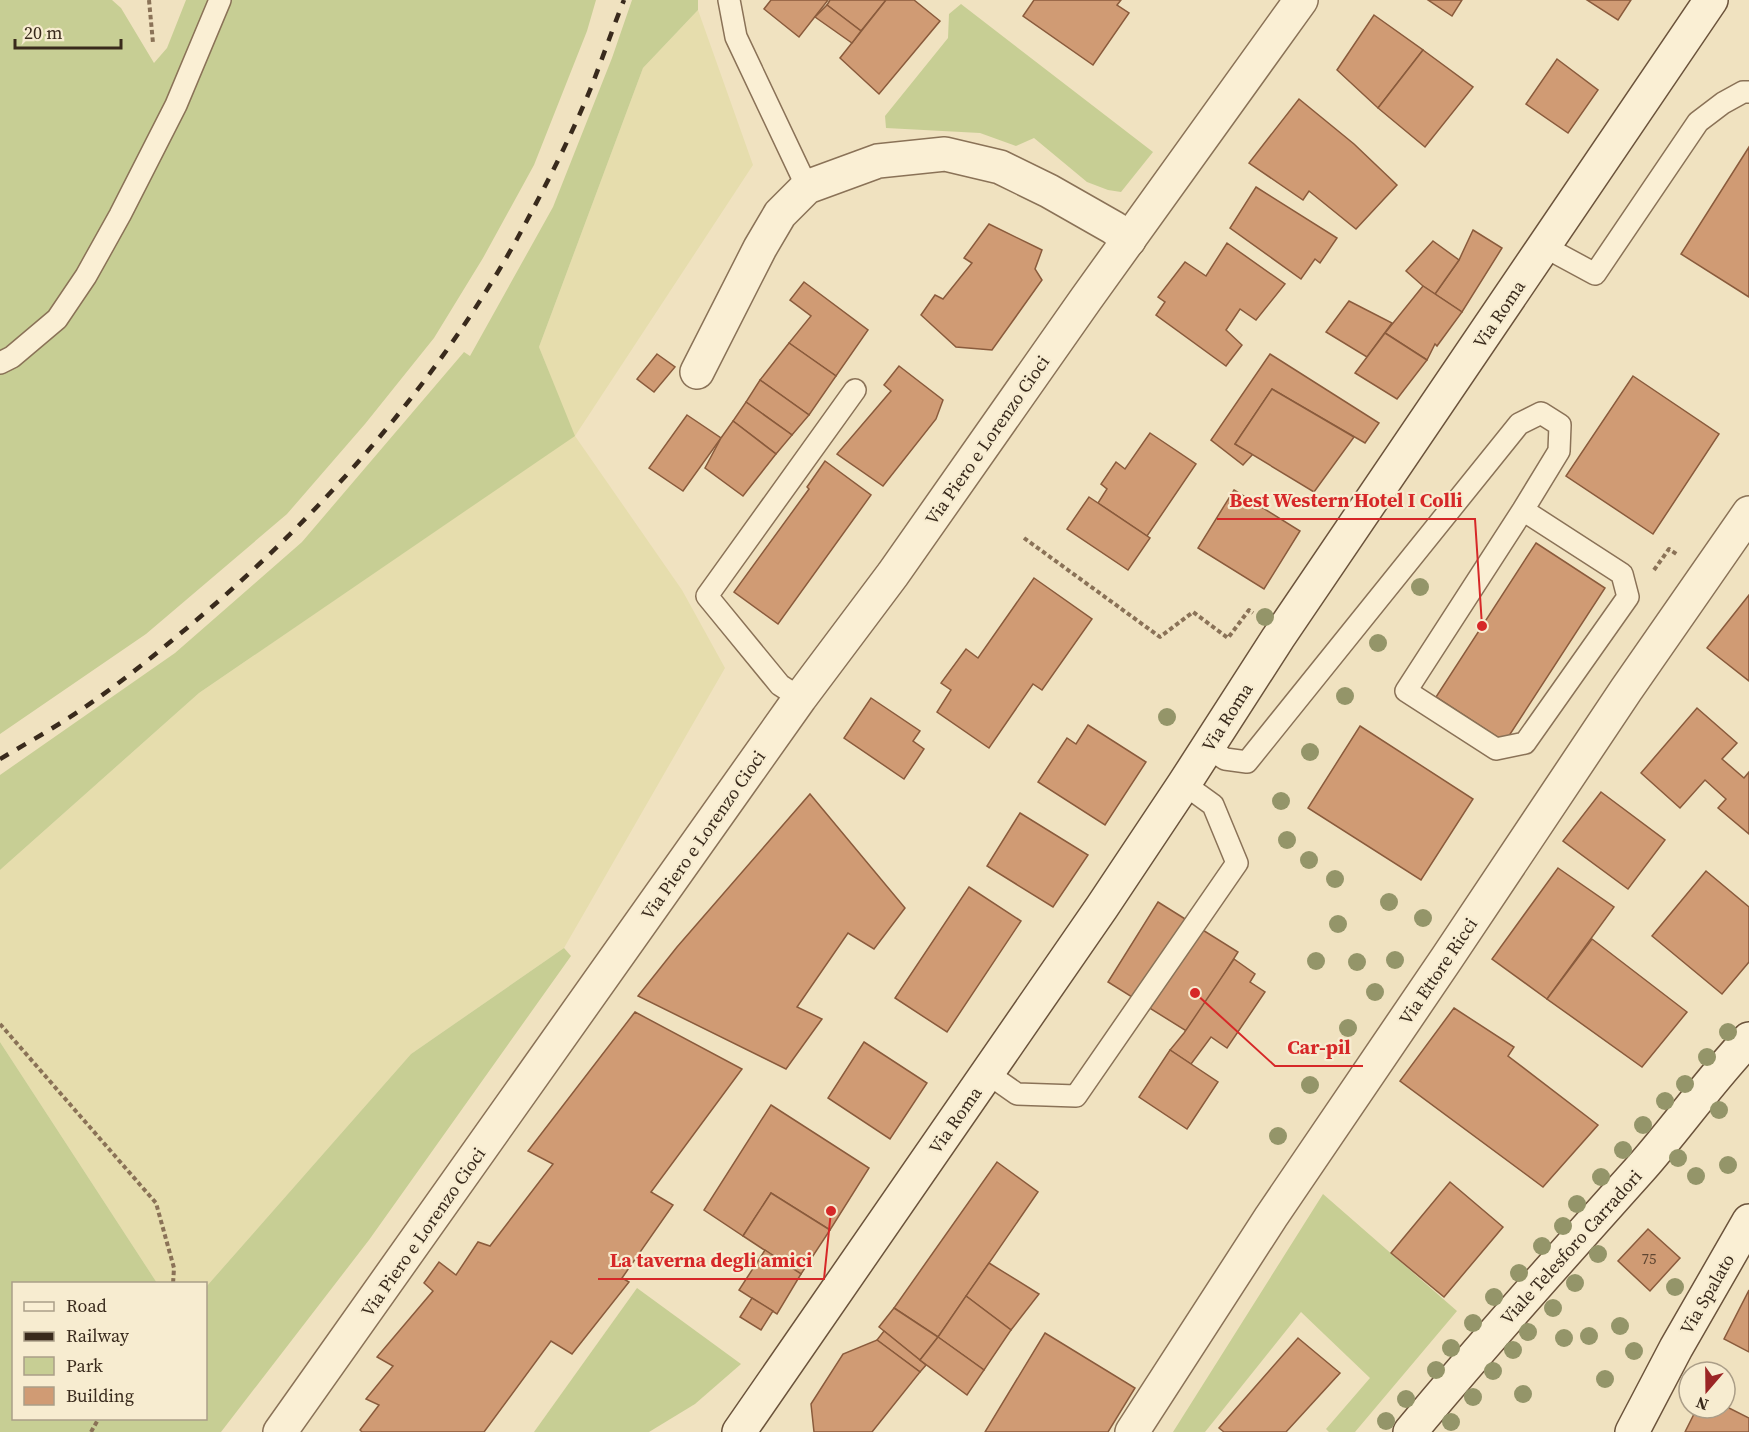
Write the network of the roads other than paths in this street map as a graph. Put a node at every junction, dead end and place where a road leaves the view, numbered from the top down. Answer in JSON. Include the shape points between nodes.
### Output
{"nodes":[{"id":1,"x":220,"y":0,"type":"edge"},
{"id":2,"x":729,"y":0,"type":"edge"},
{"id":3,"x":1711,"y":0,"type":"edge"},
{"id":4,"x":1295,"y":9,"type":"edge"},
{"id":5,"x":1749,"y":92,"type":"edge"},
{"id":6,"x":807,"y":187,"type":"junction"},
{"id":7,"x":1129,"y":240,"type":"junction"},
{"id":8,"x":1545,"y":247,"type":"junction"},
{"id":9,"x":0,"y":363,"type":"edge"},
{"id":10,"x":697,"y":372,"type":"dead end"},
{"id":11,"x":855,"y":390,"type":"dead end"},
{"id":12,"x":1523,"y":510,"type":"junction"},
{"id":13,"x":1749,"y":513,"type":"edge"},
{"id":14,"x":800,"y":698,"type":"junction"},
{"id":15,"x":1207,"y":747,"type":"junction"},
{"id":16,"x":1184,"y":784,"type":"junction"},
{"id":17,"x":1742,"y":1050,"type":"edge"},
{"id":18,"x":987,"y":1073,"type":"junction"},
{"id":19,"x":1749,"y":1221,"type":"edge"},
{"id":20,"x":280,"y":1432,"type":"edge"},
{"id":21,"x":740,"y":1432,"type":"edge"},
{"id":22,"x":1132,"y":1432,"type":"edge"},
{"id":23,"x":1410,"y":1432,"type":"edge"},
{"id":24,"x":1632,"y":1432,"type":"edge"}],
"edges":[{"from":1,"to":9,"type":"lane","via":[[176,105],[86,276],[57,319]]},
{"from":2,"to":6,"type":"lane","via":[[736,38]]},
{"from":3,"to":8,"type":"street","name":"Via Roma"},
{"from":4,"to":7,"type":"street","name":"Via Piero e Lorenzo Cioci"},
{"from":5,"to":8,"type":"lane","via":[[1723,103],[1698,122],[1595,274]]},
{"from":6,"to":7,"type":"street","via":[[878,161],[945,154],[1000,167],[1049,191]]},
{"from":6,"to":10,"type":"street","via":[[780,214]]},
{"from":7,"to":14,"type":"street","name":"Via Piero e Lorenzo Cioci","via":[[893,574]]},
{"from":8,"to":15,"type":"street","name":"Via Roma"},
{"from":11,"to":14,"type":"lane","via":[[707,596],[780,685]]},
{"from":12,"to":12,"type":"lane","via":[[1406,691],[1496,749],[1525,743],[1628,597],[1622,574]]},
{"from":12,"to":15,"type":"lane","via":[[1559,451],[1560,425],[1541,413],[1519,424],[1247,762],[1225,759]]},
{"from":13,"to":22,"type":"street","name":"Via Ettore Ricci","via":[[1271,1216]]},
{"from":14,"to":20,"type":"street","name":"Via Piero e Lorenzo Cioci"},
{"from":15,"to":16,"type":"street","name":"Via Roma"},
{"from":16,"to":18,"type":"street","name":"Via Roma"},
{"from":16,"to":18,"type":"lane","via":[[1212,805],[1238,863],[1076,1096],[1017,1094]]},
{"from":17,"to":23,"type":"street","name":"Viale Telesforo Carradori"},
{"from":18,"to":21,"type":"street","name":"Via Roma"},
{"from":19,"to":24,"type":"street","name":"Via Spalato"}]}
